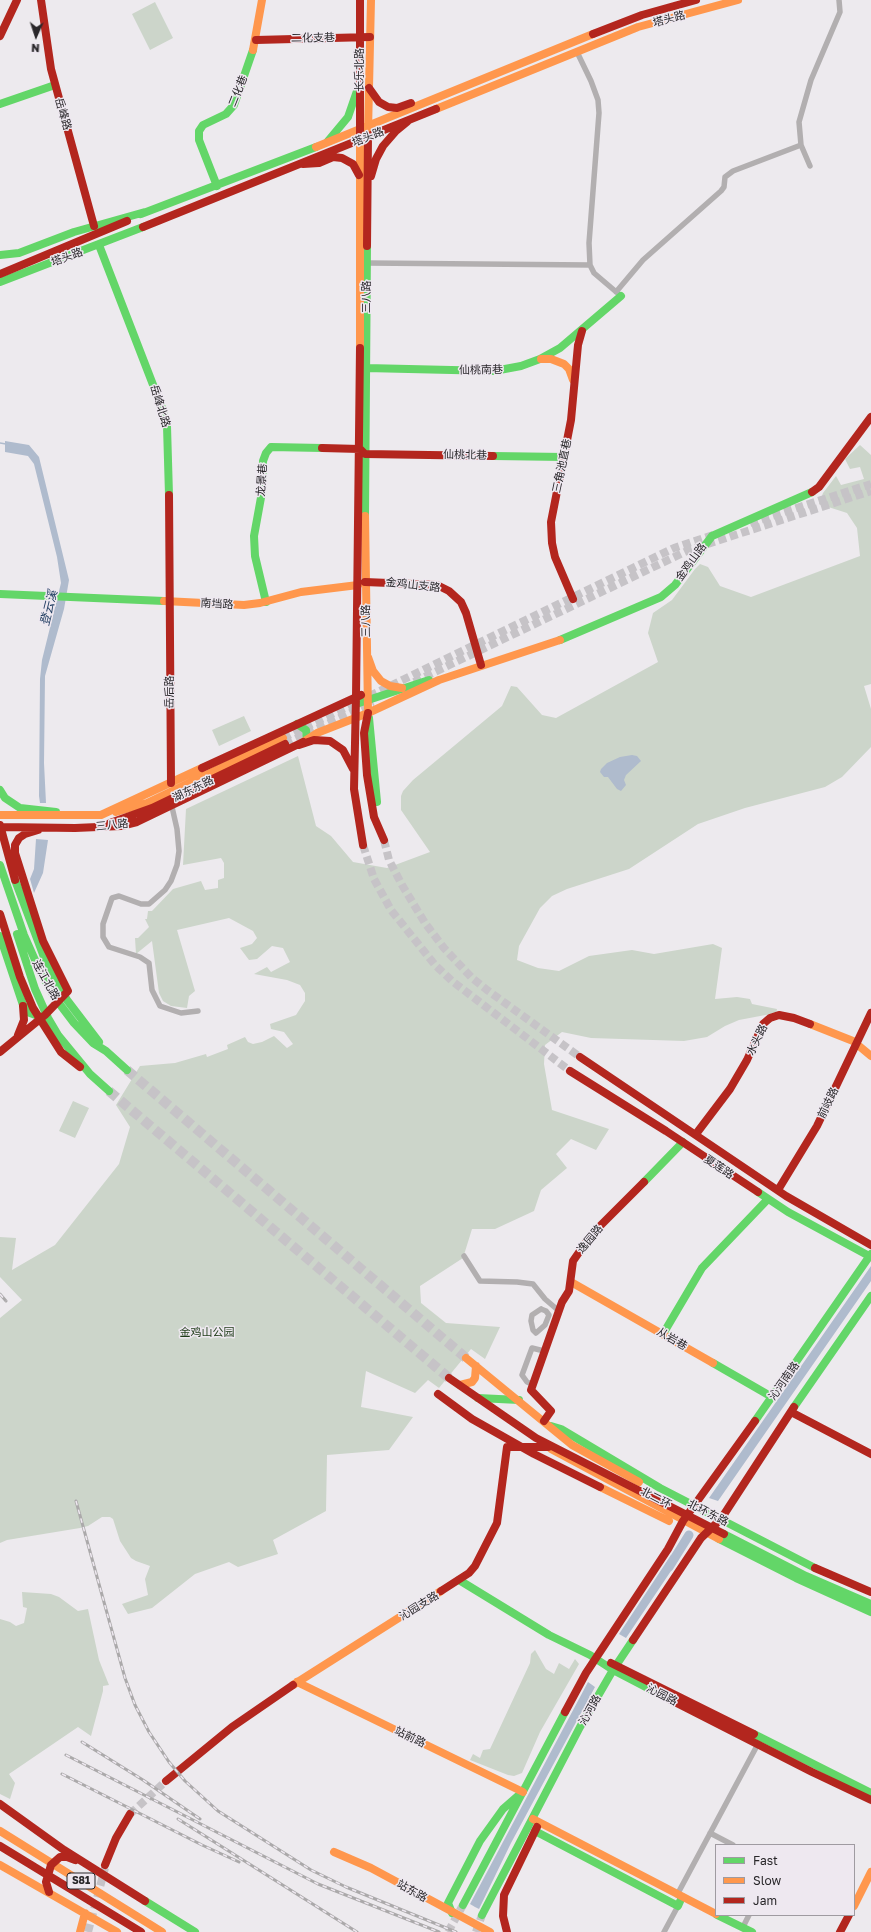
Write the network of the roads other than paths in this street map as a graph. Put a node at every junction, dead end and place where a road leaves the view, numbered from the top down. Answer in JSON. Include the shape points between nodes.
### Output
{"nodes":[{"id":1,"x":17,"y":0,"type":"edge"},
{"id":2,"x":41,"y":0,"type":"edge"},
{"id":3,"x":262,"y":0,"type":"edge"},
{"id":4,"x":360,"y":0,"type":"edge"},
{"id":5,"x":371,"y":0,"type":"edge"},
{"id":6,"x":696,"y":0,"type":"edge"},
{"id":7,"x":738,"y":0,"type":"edge"},
{"id":8,"x":838,"y":0,"type":"edge"},
{"id":9,"x":0,"y":36,"type":"edge"},
{"id":10,"x":360,"y":37,"type":"junction"},
{"id":11,"x":370,"y":37,"type":"junction"},
{"id":12,"x":256,"y":40,"type":"junction"},
{"id":13,"x":577,"y":52,"type":"junction"},
{"id":14,"x":360,"y":75,"type":"junction"},
{"id":15,"x":55,"y":85,"type":"junction"},
{"id":16,"x":369,"y":88,"type":"junction"},
{"id":17,"x":432,"y":101,"type":"junction"},
{"id":18,"x":0,"y":104,"type":"edge"},
{"id":19,"x":409,"y":121,"type":"junction"},
{"id":20,"x":364,"y":128,"type":"junction"},
{"id":21,"x":364,"y":139,"type":"junction"},
{"id":22,"x":327,"y":143,"type":"junction"},
{"id":23,"x":801,"y":145,"type":"junction"},
{"id":24,"x":298,"y":164,"type":"junction"},
{"id":25,"x":810,"y":166,"type":"dead end"},
{"id":26,"x":360,"y":177,"type":"junction"},
{"id":27,"x":217,"y":186,"type":"junction"},
{"id":28,"x":368,"y":190,"type":"junction"},
{"id":29,"x":145,"y":212,"type":"junction"},
{"id":30,"x":94,"y":226,"type":"junction"},
{"id":31,"x":99,"y":245,"type":"junction"},
{"id":32,"x":0,"y":255,"type":"edge"},
{"id":33,"x":367,"y":263,"type":"junction"},
{"id":34,"x":590,"y":265,"type":"junction"},
{"id":35,"x":0,"y":274,"type":"edge"},
{"id":36,"x":0,"y":282,"type":"edge"},
{"id":37,"x":618,"y":294,"type":"junction"},
{"id":38,"x":582,"y":330,"type":"junction"},
{"id":39,"x":540,"y":360,"type":"junction"},
{"id":40,"x":366,"y":368,"type":"junction"},
{"id":41,"x":575,"y":384,"type":"junction"},
{"id":42,"x":871,"y":417,"type":"edge"},
{"id":43,"x":362,"y":451,"type":"junction"},
{"id":44,"x":564,"y":457,"type":"junction"},
{"id":45,"x":361,"y":583,"type":"junction"},
{"id":46,"x":0,"y":594,"type":"edge"},
{"id":47,"x":573,"y":599,"type":"dead end"},
{"id":48,"x":170,"y":602,"type":"junction"},
{"id":49,"x":266,"y":602,"type":"junction"},
{"id":50,"x":366,"y":653,"type":"junction"},
{"id":51,"x":481,"y":665,"type":"junction"},
{"id":52,"x":411,"y":686,"type":"junction"},
{"id":53,"x":367,"y":691,"type":"junction"},
{"id":54,"x":367,"y":700,"type":"junction"},
{"id":55,"x":356,"y":701,"type":"junction"},
{"id":56,"x":368,"y":713,"type":"junction"},
{"id":57,"x":355,"y":717,"type":"junction"},
{"id":58,"x":297,"y":724,"type":"junction"},
{"id":59,"x":307,"y":740,"type":"junction"},
{"id":60,"x":299,"y":746,"type":"junction"},
{"id":61,"x":354,"y":771,"type":"junction"},
{"id":62,"x":171,"y":783,"type":"junction"},
{"id":63,"x":0,"y":790,"type":"edge"},
{"id":64,"x":172,"y":807,"type":"junction"},
{"id":65,"x":0,"y":815,"type":"edge"},
{"id":66,"x":101,"y":815,"type":"junction"},
{"id":67,"x":66,"y":816,"type":"junction"},
{"id":68,"x":0,"y":826,"type":"edge"},
{"id":69,"x":98,"y":826,"type":"junction"},
{"id":70,"x":51,"y":827,"type":"junction"},
{"id":71,"x":384,"y":840,"type":"tunnel mouth"},
{"id":72,"x":17,"y":841,"type":"junction"},
{"id":73,"x":363,"y":845,"type":"tunnel mouth"},
{"id":74,"x":0,"y":865,"type":"edge"},
{"id":75,"x":12,"y":870,"type":"junction"},
{"id":76,"x":0,"y":886,"type":"edge"},
{"id":77,"x":0,"y":914,"type":"edge"},
{"id":78,"x":0,"y":936,"type":"edge"},
{"id":79,"x":22,"y":1001,"type":"junction"},
{"id":80,"x":198,"y":1011,"type":"dead end"},
{"id":81,"x":871,"y":1013,"type":"edge"},
{"id":82,"x":42,"y":1017,"type":"junction"},
{"id":83,"x":17,"y":1038,"type":"junction"},
{"id":84,"x":857,"y":1043,"type":"junction"},
{"id":85,"x":106,"y":1051,"type":"junction"},
{"id":86,"x":0,"y":1052,"type":"edge"},
{"id":87,"x":871,"y":1056,"type":"edge"},
{"id":88,"x":580,"y":1057,"type":"tunnel mouth"},
{"id":89,"x":73,"y":1060,"type":"junction"},
{"id":90,"x":127,"y":1070,"type":"tunnel mouth"},
{"id":91,"x":570,"y":1071,"type":"tunnel mouth"},
{"id":92,"x":109,"y":1091,"type":"tunnel mouth"},
{"id":93,"x":696,"y":1134,"type":"junction"},
{"id":94,"x":683,"y":1142,"type":"junction"},
{"id":95,"x":778,"y":1190,"type":"junction"},
{"id":96,"x":768,"y":1199,"type":"junction"},
{"id":97,"x":871,"y":1245,"type":"edge"},
{"id":98,"x":464,"y":1256,"type":"dead end"},
{"id":99,"x":870,"y":1256,"type":"edge"},
{"id":100,"x":571,"y":1282,"type":"junction"},
{"id":101,"x":871,"y":1296,"type":"edge"},
{"id":102,"x":868,"y":1308,"type":"edge"},
{"id":103,"x":559,"y":1311,"type":"junction"},
{"id":104,"x":663,"y":1334,"type":"junction"},
{"id":105,"x":544,"y":1351,"type":"junction"},
{"id":106,"x":466,"y":1358,"type":"tunnel mouth"},
{"id":107,"x":476,"y":1366,"type":"junction"},
{"id":108,"x":449,"y":1378,"type":"tunnel mouth"},
{"id":109,"x":492,"y":1379,"type":"junction"},
{"id":110,"x":532,"y":1384,"type":"junction"},
{"id":111,"x":460,"y":1385,"type":"junction"},
{"id":112,"x":438,"y":1394,"type":"dead end"},
{"id":113,"x":772,"y":1397,"type":"junction"},
{"id":114,"x":478,"y":1398,"type":"junction"},
{"id":115,"x":499,"y":1399,"type":"junction"},
{"id":116,"x":518,"y":1400,"type":"junction"},
{"id":117,"x":791,"y":1412,"type":"junction"},
{"id":118,"x":505,"y":1417,"type":"junction"},
{"id":119,"x":546,"y":1423,"type":"junction"},
{"id":120,"x":536,"y":1438,"type":"junction"},
{"id":121,"x":522,"y":1447,"type":"junction"},
{"id":122,"x":548,"y":1447,"type":"junction"},
{"id":123,"x":871,"y":1454,"type":"edge"},
{"id":124,"x":561,"y":1456,"type":"junction"},
{"id":125,"x":584,"y":1457,"type":"junction"},
{"id":126,"x":556,"y":1465,"type":"junction"},
{"id":127,"x":624,"y":1494,"type":"junction"},
{"id":128,"x":695,"y":1506,"type":"junction"},
{"id":129,"x":721,"y":1519,"type":"junction"},
{"id":130,"x":683,"y":1520,"type":"junction"},
{"id":131,"x":669,"y":1521,"type":"dead end"},
{"id":132,"x":707,"y":1532,"type":"junction"},
{"id":133,"x":460,"y":1580,"type":"junction"},
{"id":134,"x":871,"y":1592,"type":"edge"},
{"id":135,"x":871,"y":1597,"type":"edge"},
{"id":136,"x":871,"y":1604,"type":"edge"},
{"id":137,"x":871,"y":1612,"type":"edge"},
{"id":138,"x":596,"y":1658,"type":"junction"},
{"id":139,"x":615,"y":1667,"type":"junction"},
{"id":140,"x":297,"y":1682,"type":"junction"},
{"id":141,"x":759,"y":1741,"type":"junction"},
{"id":142,"x":167,"y":1782,"type":"tunnel mouth"},
{"id":143,"x":523,"y":1792,"type":"junction"},
{"id":144,"x":871,"y":1793,"type":"edge"},
{"id":145,"x":871,"y":1800,"type":"edge"},
{"id":146,"x":0,"y":1804,"type":"edge"},
{"id":147,"x":133,"y":1815,"type":"tunnel mouth"},
{"id":148,"x":536,"y":1821,"type":"junction"},
{"id":149,"x":0,"y":1831,"type":"edge"},
{"id":150,"x":535,"y":1831,"type":"junction"},
{"id":151,"x":710,"y":1833,"type":"junction"},
{"id":152,"x":731,"y":1844,"type":"edge"},
{"id":153,"x":0,"y":1846,"type":"edge"},
{"id":154,"x":334,"y":1852,"type":"dead end"},
{"id":155,"x":85,"y":1864,"type":"junction"},
{"id":156,"x":0,"y":1865,"type":"edge"},
{"id":157,"x":108,"y":1865,"type":"tunnel mouth"},
{"id":158,"x":871,"y":1872,"type":"edge"},
{"id":159,"x":49,"y":1892,"type":"junction"},
{"id":160,"x":679,"y":1896,"type":"junction"},
{"id":161,"x":448,"y":1903,"type":"junction"},
{"id":162,"x":855,"y":1904,"type":"edge"},
{"id":163,"x":438,"y":1905,"type":"junction"},
{"id":164,"x":463,"y":1905,"type":"tunnel mouth"},
{"id":165,"x":678,"y":1906,"type":"junction"},
{"id":166,"x":85,"y":1913,"type":"junction"},
{"id":167,"x":452,"y":1913,"type":"junction"},
{"id":168,"x":715,"y":1914,"type":"edge"},
{"id":169,"x":482,"y":1915,"type":"tunnel mouth"},
{"id":170,"x":719,"y":1916,"type":"edge"},
{"id":171,"x":748,"y":1916,"type":"edge"},
{"id":172,"x":848,"y":1916,"type":"edge"},
{"id":173,"x":180,"y":1922,"type":"junction"},
{"id":174,"x":742,"y":1927,"type":"junction"},
{"id":175,"x":106,"y":1929,"type":"edge"},
{"id":176,"x":80,"y":1932,"type":"edge"},
{"id":177,"x":117,"y":1932,"type":"edge"},
{"id":178,"x":141,"y":1932,"type":"edge"},
{"id":179,"x":162,"y":1932,"type":"edge"},
{"id":180,"x":195,"y":1932,"type":"edge"},
{"id":181,"x":199,"y":1932,"type":"edge"},
{"id":182,"x":490,"y":1932,"type":"edge"},
{"id":183,"x":506,"y":1932,"type":"edge"},
{"id":184,"x":664,"y":1932,"type":"edge"},
{"id":185,"x":752,"y":1932,"type":"edge"},
{"id":186,"x":840,"y":1932,"type":"edge"}],
"edges":[{"from":1,"to":9,"type":"main road"},
{"from":2,"to":15,"type":"main road","name":"岳峰路"},
{"from":3,"to":12,"type":"main road","name":"二化巷"},
{"from":4,"to":10,"type":"main road","name":"长乐北路"},
{"from":5,"to":11,"type":"main road","name":"长乐北路"},
{"from":6,"to":17,"type":"main road","name":"塔头路","via":[[642,15]]},
{"from":7,"to":13,"type":"main road","name":"塔头路","via":[[638,27]]},
{"from":8,"to":23,"type":"street","via":[[840,12],[811,80],[802,110],[799,127]]},
{"from":10,"to":11,"type":"main road","name":"二化支巷"},
{"from":10,"to":12,"type":"main road","name":"二化支巷"},
{"from":10,"to":14,"type":"main road","name":"长乐北路"},
{"from":11,"to":16,"type":"main road","name":"长乐北路"},
{"from":12,"to":27,"type":"main road","name":"二化巷","via":[[234,105],[226,114],[203,125],[199,131],[199,140]]},
{"from":13,"to":19,"type":"main road","name":"塔头路"},
{"from":13,"to":34,"type":"street","via":[[592,81],[599,113],[589,243]]},
{"from":14,"to":20,"type":"main road","name":"长乐北路"},
{"from":14,"to":22,"type":"main road","via":[[350,113]]},
{"from":15,"to":18,"type":"main road"},
{"from":15,"to":30,"type":"main road","name":"岳峰路"},
{"from":16,"to":17,"type":"main road","via":[[379,102],[392,108]]},
{"from":16,"to":20,"type":"main road","name":"长乐北路"},
{"from":17,"to":20,"type":"main road","name":"塔头路"},
{"from":19,"to":21,"type":"main road","name":"塔头路"},
{"from":19,"to":28,"type":"main road","via":[[396,131],[380,150]]},
{"from":20,"to":21,"type":"main road","name":"长乐北路"},
{"from":20,"to":22,"type":"main road","name":"塔头路"},
{"from":21,"to":24,"type":"main road","name":"塔头路"},
{"from":21,"to":26,"type":"main road","name":"三八路"},
{"from":21,"to":28,"type":"main road","name":"三八路"},
{"from":22,"to":27,"type":"main road","name":"塔头路"},
{"from":23,"to":25,"type":"street"},
{"from":23,"to":37,"type":"street","via":[[733,171],[725,177],[721,192],[643,260]]},
{"from":24,"to":26,"type":"main road","via":[[319,163],[333,157],[342,158],[353,164]]},
{"from":24,"to":31,"type":"main road","name":"塔头路"},
{"from":26,"to":43,"type":"main road","name":"三八路"},
{"from":27,"to":29,"type":"main road","name":"塔头路"},
{"from":28,"to":33,"type":"main road","name":"三八路"},
{"from":29,"to":30,"type":"main road"},
{"from":29,"to":35,"type":"main road","name":"塔头路"},
{"from":30,"to":32,"type":"main road","via":[[19,253]]},
{"from":31,"to":36,"type":"main road","name":"塔头路"},
{"from":31,"to":48,"type":"main road","name":"岳峰北路","via":[[167,426]]},
{"from":33,"to":34,"type":"street"},
{"from":33,"to":40,"type":"main road","name":"三八路"},
{"from":34,"to":37,"type":"street","via":[[594,273]]},
{"from":37,"to":38,"type":"main road","name":"仙桃南巷"},
{"from":38,"to":39,"type":"main road","name":"仙桃南巷"},
{"from":38,"to":41,"type":"main road","name":"三角池直巷","via":[[578,345]]},
{"from":39,"to":40,"type":"main road","name":"仙桃南巷","via":[[494,371]]},
{"from":39,"to":41,"type":"main road","via":[[551,359],[564,364]]},
{"from":40,"to":43,"type":"main road","name":"三八路"},
{"from":41,"to":44,"type":"main road","name":"三角池直巷"},
{"from":42,"to":51,"type":"main road","name":"金鸡山路","via":[[820,486],[811,493],[712,536],[674,585],[660,597],[552,644]]},
{"from":43,"to":44,"type":"main road","name":"仙桃北巷"},
{"from":43,"to":45,"type":"main road","name":"三八路"},
{"from":43,"to":49,"type":"main road","name":"龙景巷","via":[[278,446],[271,447],[266,453],[254,536],[255,556]]},
{"from":44,"to":47,"type":"main road","name":"三角池直巷","via":[[551,514],[551,535],[557,564]]},
{"from":45,"to":49,"type":"main road","name":"南垱路","via":[[305,591]]},
{"from":45,"to":50,"type":"main road","name":"三八路"},
{"from":45,"to":51,"type":"main road","name":"金鸡山支路","via":[[437,585],[449,591],[466,612]]},
{"from":45,"to":55,"type":"main road","name":"三八路"},
{"from":46,"to":48,"type":"main road","name":"南垱路"},
{"from":48,"to":49,"type":"main road","name":"南垱路","via":[[244,605]]},
{"from":48,"to":62,"type":"main road","name":"岳后路"},
{"from":50,"to":52,"type":"main road","via":[[375,674],[384,683],[396,688]]},
{"from":50,"to":53,"type":"main road","name":"三八路"},
{"from":51,"to":52,"type":"main road","via":[[466,666]]},
{"from":51,"to":56,"type":"main road","via":[[439,680]]},
{"from":52,"to":54,"type":"main road"},
{"from":53,"to":54,"type":"main road","name":"三八路"},
{"from":53,"to":55,"type":"main road"},
{"from":54,"to":55,"type":"main road"},
{"from":54,"to":56,"type":"main road","name":"三八路"},
{"from":55,"to":57,"type":"main road"},
{"from":55,"to":58,"type":"main road","name":"三八路"},
{"from":56,"to":57,"type":"main road","name":"三八路"},
{"from":56,"to":71,"type":"main road","via":[[364,733],[367,775],[374,817]]},
{"from":57,"to":59,"type":"main road","name":"三八路"},
{"from":57,"to":61,"type":"main road"},
{"from":58,"to":59,"type":"main road","via":[[306,730]]},
{"from":58,"to":62,"type":"main road","name":"三八路"},
{"from":59,"to":60,"type":"main road","name":"三八路"},
{"from":60,"to":61,"type":"main road","via":[[318,739],[333,742],[343,750]]},
{"from":60,"to":64,"type":"main road","name":"三八路"},
{"from":61,"to":73,"type":"main road","via":[[357,814]]},
{"from":62,"to":66,"type":"main road","name":"三八路"},
{"from":63,"to":67,"type":"main road","via":[[5,798],[20,808],[52,810]]},
{"from":64,"to":69,"type":"main road","name":"三八路","via":[[131,824]]},
{"from":64,"to":80,"type":"street","via":[[179,844],[177,865],[171,882],[165,890],[146,904],[119,896],[112,898],[103,924],[102,937],[110,947],[140,957],[149,963],[152,990],[160,1006],[181,1013]]},
{"from":65,"to":67,"type":"main road","name":"三八路"},
{"from":66,"to":67,"type":"main road","name":"三八路"},
{"from":66,"to":69,"type":"main road","name":"湖东东路","via":[[141,805],[284,741],[135,816]]},
{"from":68,"to":70,"type":"main road","name":"三八路"},
{"from":68,"to":75,"type":"main road"},
{"from":69,"to":70,"type":"main road","name":"三八路"},
{"from":70,"to":72,"type":"main road","via":[[28,832]]},
{"from":72,"to":75,"type":"main road","via":[[12,847]]},
{"from":72,"to":82,"type":"main road","via":[[15,853],[43,940],[68,989],[67,994]]},
{"from":74,"to":85,"type":"main road","name":"连江北路","via":[[32,954],[52,993],[74,1023],[93,1043]]},
{"from":75,"to":85,"type":"main road","via":[[47,965],[67,1000]]},
{"from":76,"to":89,"type":"main road","name":"连江北路","via":[[41,1004]]},
{"from":77,"to":89,"type":"main road","via":[[33,1008],[50,1038]]},
{"from":78,"to":79,"type":"main road"},
{"from":79,"to":82,"type":"main road","via":[[28,1012]]},
{"from":79,"to":83,"type":"main road","via":[[24,1020]]},
{"from":81,"to":84,"type":"main road","name":"前岐路"},
{"from":82,"to":83,"type":"main road"},
{"from":83,"to":86,"type":"main road"},
{"from":84,"to":87,"type":"main road","name":"水头路"},
{"from":84,"to":93,"type":"main road","name":"水头路","via":[[791,1017],[779,1015],[770,1018],[763,1024],[750,1056],[730,1089]]},
{"from":84,"to":95,"type":"main road","name":"前岐路","via":[[812,1135]]},
{"from":85,"to":90,"type":"main road","name":"连江北路"},
{"from":88,"to":93,"type":"main road","name":"夏莲路"},
{"from":89,"to":92,"type":"main road","name":"连江北路"},
{"from":91,"to":94,"type":"main road","name":"夏莲路"},
{"from":93,"to":95,"type":"main road","name":"夏莲路"},
{"from":94,"to":96,"type":"main road","name":"夏莲路"},
{"from":94,"to":100,"type":"main road","name":"逸园路","via":[[586,1241],[573,1261]]},
{"from":95,"to":97,"type":"main road","name":"夏莲路"},
{"from":96,"to":99,"type":"main road","name":"夏莲路"},
{"from":96,"to":104,"type":"main road","via":[[702,1268]]},
{"from":98,"to":103,"type":"street","via":[[480,1281],[533,1284]]},
{"from":99,"to":113,"type":"main road","name":"沁河南路"},
{"from":100,"to":103,"type":"main road","name":"逸园路"},
{"from":100,"to":104,"type":"main road","name":"从岩巷"},
{"from":101,"to":102,"type":"main road"},
{"from":102,"to":117,"type":"main road"},
{"from":103,"to":105,"type":"main road","name":"逸园路"},
{"from":104,"to":113,"type":"main road","name":"从岩巷"},
{"from":105,"to":110,"type":"main road","name":"逸园路"},
{"from":105,"to":110,"type":"street","via":[[532,1348],[522,1375]]},
{"from":106,"to":107,"type":"main road","name":"北二环"},
{"from":107,"to":109,"type":"main road","name":"北二环"},
{"from":107,"to":111,"type":"main road","via":[[472,1382]]},
{"from":108,"to":111,"type":"main road","name":"北二环"},
{"from":109,"to":115,"type":"main road"},
{"from":109,"to":116,"type":"main road","name":"北二环"},
{"from":110,"to":119,"type":"main road","via":[[530,1390],[551,1411]]},
{"from":111,"to":114,"type":"main road","name":"北二环"},
{"from":112,"to":121,"type":"main road","via":[[472,1419]]},
{"from":113,"to":128,"type":"main road","name":"沁河南路"},
{"from":114,"to":115,"type":"main road"},
{"from":114,"to":118,"type":"main road","name":"北二环"},
{"from":115,"to":116,"type":"main road"},
{"from":115,"to":118,"type":"main road"},
{"from":116,"to":119,"type":"main road","name":"北二环"},
{"from":117,"to":123,"type":"main road"},
{"from":117,"to":129,"type":"main road"},
{"from":118,"to":120,"type":"main road","name":"北二环"},
{"from":119,"to":125,"type":"main road","name":"北二环"},
{"from":119,"to":128,"type":"main road","name":"北环东路","via":[[561,1429]]},
{"from":120,"to":122,"type":"main road"},
{"from":120,"to":125,"type":"main road","name":"北二环"},
{"from":121,"to":122,"type":"main road"},
{"from":121,"to":126,"type":"main road"},
{"from":121,"to":133,"type":"main road","name":"沁园支路","via":[[506,1447],[497,1523],[475,1566]]},
{"from":122,"to":124,"type":"main road"},
{"from":124,"to":126,"type":"main road"},
{"from":124,"to":127,"type":"main road"},
{"from":125,"to":135,"type":"main road","name":"北二环","via":[[830,1581]]},
{"from":125,"to":136,"type":"main road","name":"北二环","via":[[775,1561]]},
{"from":126,"to":127,"type":"main road"},
{"from":127,"to":130,"type":"main road"},
{"from":127,"to":131,"type":"main road"},
{"from":128,"to":129,"type":"main road","name":"北环东路"},
{"from":128,"to":130,"type":"main road","name":"沁河路"},
{"from":129,"to":132,"type":"main road","name":"沁河路"},
{"from":129,"to":134,"type":"main road","name":"北环东路","via":[[812,1567]]},
{"from":130,"to":132,"type":"main road"},
{"from":130,"to":138,"type":"main road","name":"沁河路","via":[[668,1549]]},
{"from":132,"to":137,"type":"main road","via":[[796,1578]]},
{"from":132,"to":139,"type":"main road","name":"沁河路","via":[[655,1604]]},
{"from":133,"to":138,"type":"main road","name":"沁园路","via":[[549,1634]]},
{"from":133,"to":140,"type":"main road","name":"沁园支路"},
{"from":138,"to":139,"type":"main road","name":"沁园路"},
{"from":138,"to":143,"type":"main road","name":"沁河路"},
{"from":139,"to":141,"type":"main road","name":"沁园路"},
{"from":139,"to":148,"type":"main road","name":"沁河路","via":[[580,1727]]},
{"from":140,"to":142,"type":"main road","name":"沁园支路","via":[[255,1710],[222,1741]]},
{"from":140,"to":143,"type":"main road","name":"站前路"},
{"from":141,"to":144,"type":"main road"},
{"from":141,"to":145,"type":"main road","name":"沁园路"},
{"from":141,"to":151,"type":"street"},
{"from":143,"to":161,"type":"main road","via":[[507,1805],[482,1838]]},
{"from":143,"to":164,"type":"main road","name":"沁河路"},
{"from":146,"to":155,"type":"main road"},
{"from":147,"to":157,"type":"main road"},
{"from":148,"to":150,"type":"main road"},
{"from":148,"to":160,"type":"main road"},
{"from":148,"to":169,"type":"main road","name":"沁河路"},
{"from":149,"to":179,"type":"main road","number":"S81"},
{"from":150,"to":165,"type":"main road"},
{"from":150,"to":183,"type":"main road","via":[[505,1891],[503,1911]]},
{"from":151,"to":152,"type":"street"},
{"from":151,"to":160,"type":"street"},
{"from":153,"to":178,"type":"main road","number":"S81"},
{"from":154,"to":163,"type":"main road","name":"站东路","via":[[371,1868]]},
{"from":155,"to":159,"type":"main road","via":[[60,1857],[46,1877]]},
{"from":155,"to":173,"type":"main road"},
{"from":156,"to":159,"type":"main road"},
{"from":158,"to":162,"type":"main road"},
{"from":159,"to":166,"type":"main road"},
{"from":160,"to":165,"type":"main road"},
{"from":160,"to":168,"type":"main road"},
{"from":161,"to":163,"type":"main road"},
{"from":161,"to":167,"type":"main road"},
{"from":163,"to":167,"type":"main road","name":"站东路"},
{"from":165,"to":184,"type":"street"},
{"from":166,"to":175,"type":"main road"},
{"from":166,"to":176,"type":"main road"},
{"from":167,"to":182,"type":"main road","name":"站东路"},
{"from":170,"to":174,"type":"main road"},
{"from":171,"to":174,"type":"street"},
{"from":172,"to":186,"type":"main road"},
{"from":173,"to":180,"type":"main road"},
{"from":173,"to":181,"type":"main road"},
{"from":174,"to":185,"type":"main road"},
{"from":175,"to":177,"type":"main road"}]}
